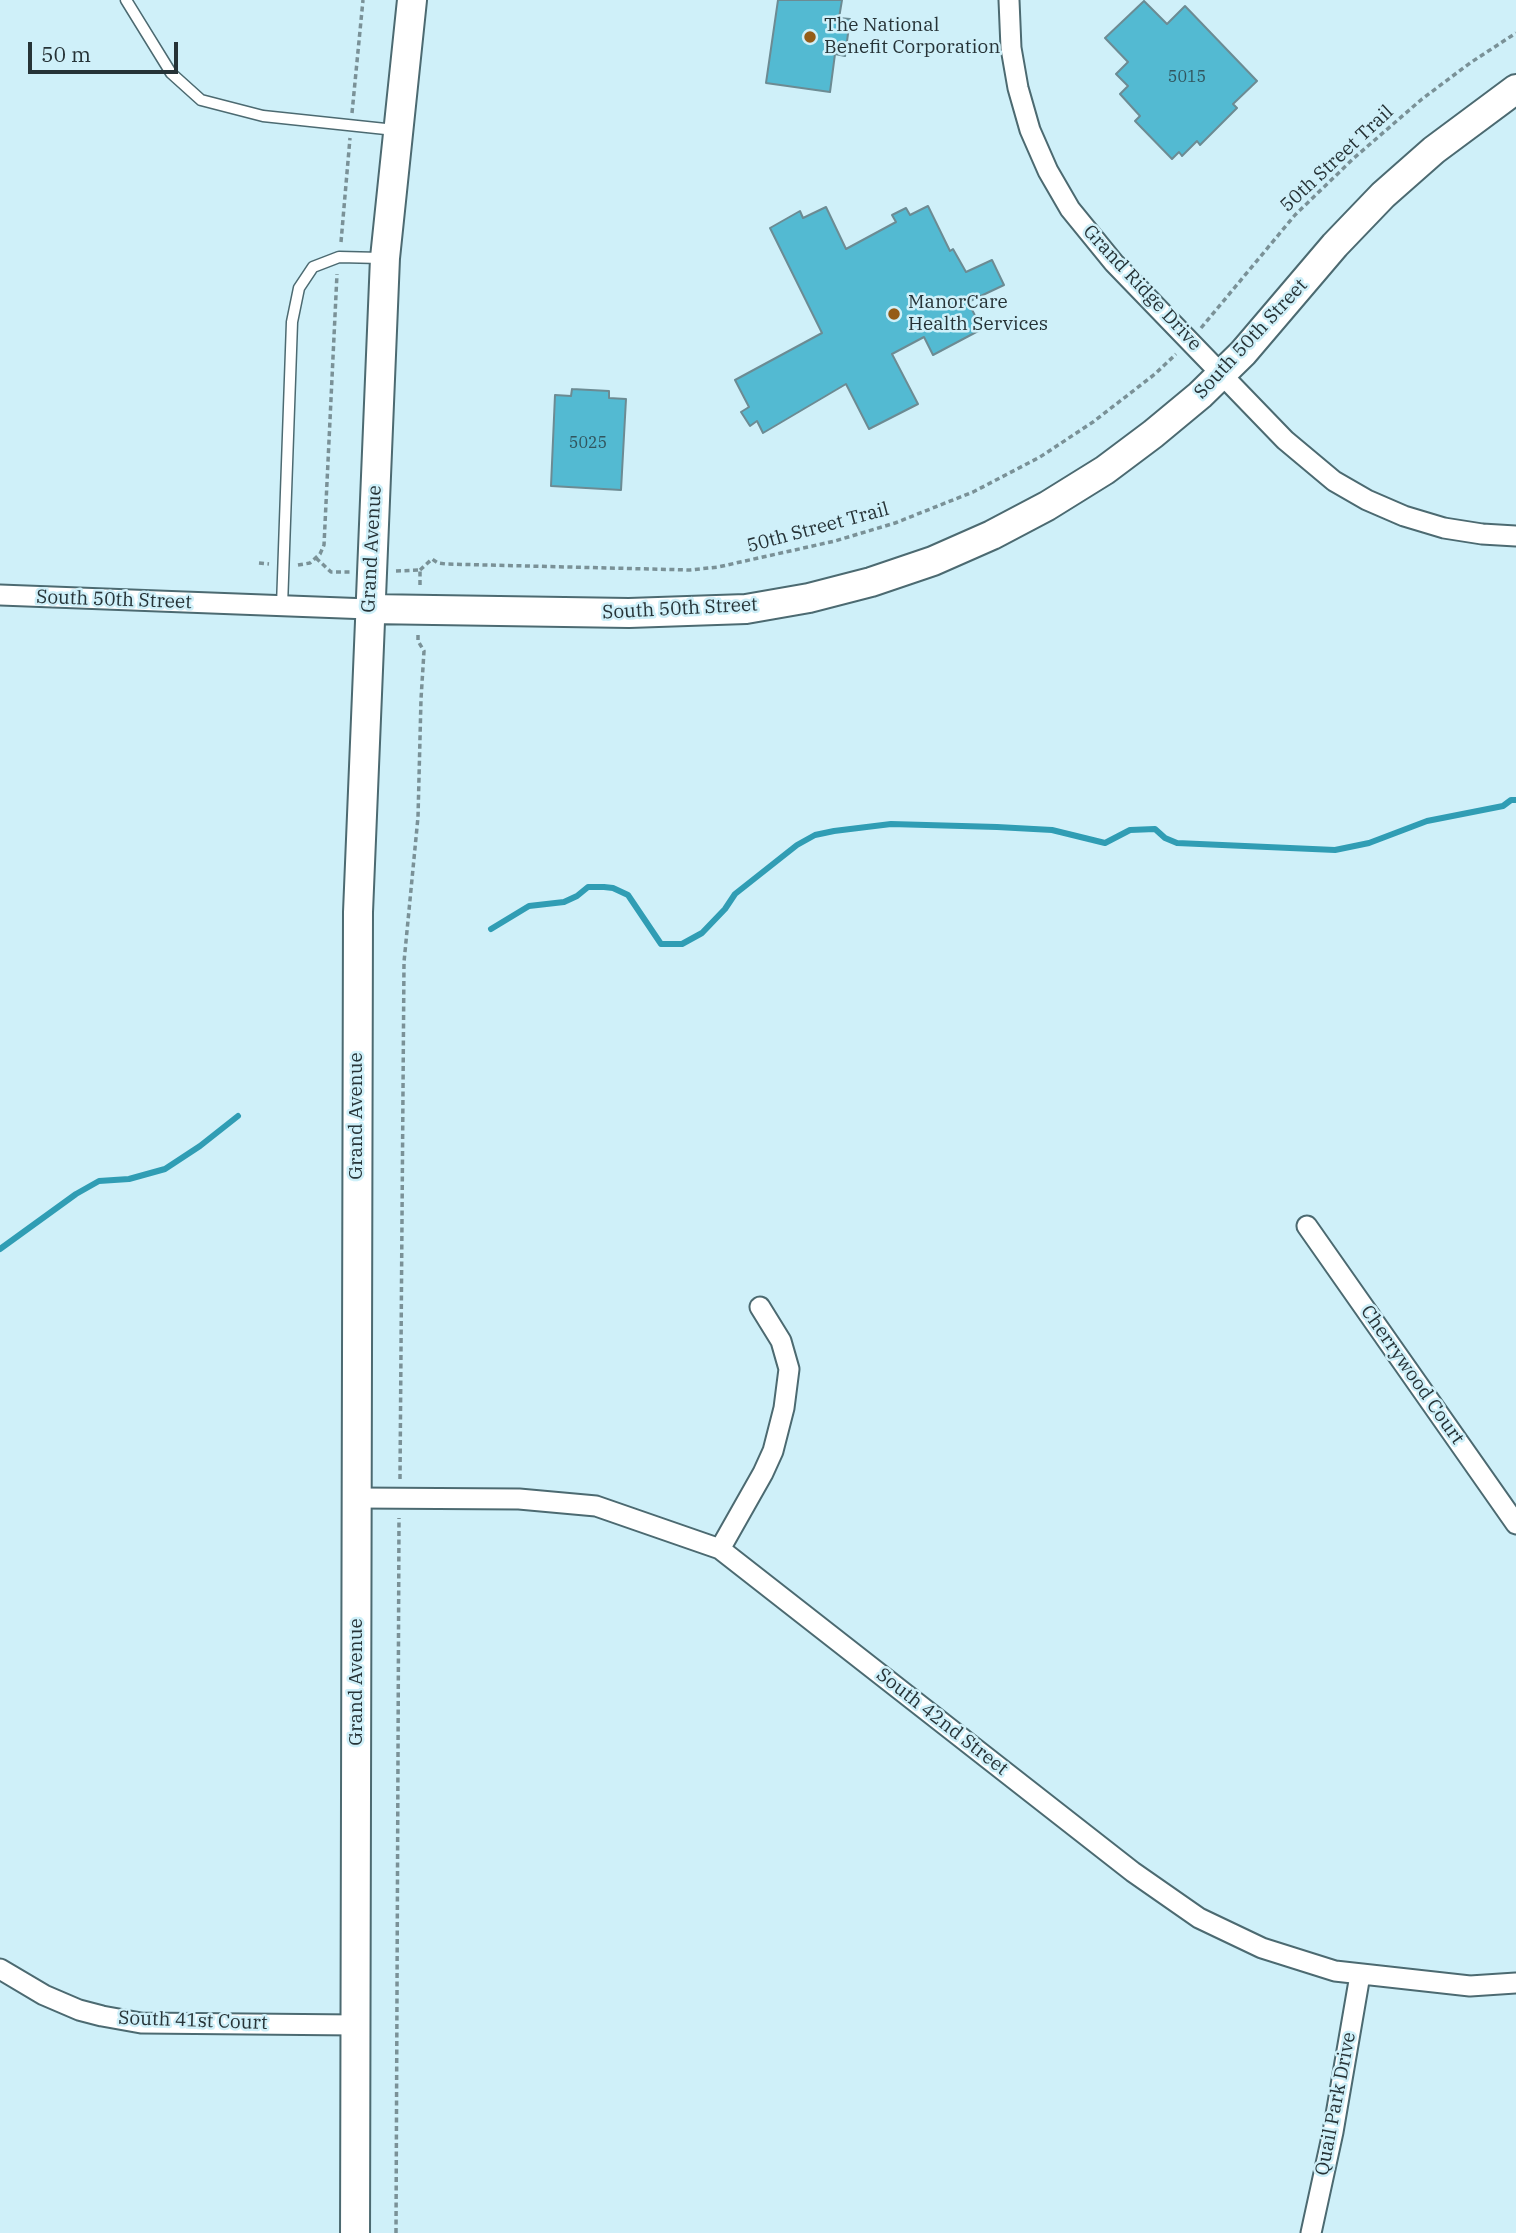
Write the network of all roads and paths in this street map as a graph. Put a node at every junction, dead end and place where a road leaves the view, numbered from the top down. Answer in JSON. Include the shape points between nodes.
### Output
{"nodes":[{"id":1,"x":126,"y":0,"type":"edge"},
{"id":2,"x":363,"y":0,"type":"edge"},
{"id":3,"x":412,"y":0,"type":"edge"},
{"id":4,"x":1009,"y":0,"type":"edge"},
{"id":5,"x":1516,"y":33,"type":"edge"},
{"id":6,"x":1516,"y":89,"type":"edge"},
{"id":7,"x":351,"y":127,"type":"junction"},
{"id":8,"x":400,"y":130,"type":"junction"},
{"id":9,"x":339,"y":257,"type":"junction"},
{"id":10,"x":385,"y":258,"type":"junction"},
{"id":11,"x":1200,"y":329,"type":"dead end"},
{"id":12,"x":1179,"y":351,"type":"dead end"},
{"id":13,"x":1223,"y":373,"type":"junction"},
{"id":14,"x":1516,"y":536,"type":"edge"},
{"id":15,"x":420,"y":570,"type":"dead end"},
{"id":16,"x":331,"y":572,"type":"dead end"},
{"id":17,"x":0,"y":595,"type":"edge"},
{"id":18,"x":282,"y":606,"type":"junction"},
{"id":19,"x":369,"y":609,"type":"junction"},
{"id":20,"x":418,"y":641,"type":"dead end"},
{"id":21,"x":1307,"y":1226,"type":"dead end"},
{"id":22,"x":760,"y":1307,"type":"dead end"},
{"id":23,"x":399,"y":1497,"type":"junction"},
{"id":24,"x":358,"y":1498,"type":"junction"},
{"id":25,"x":1516,"y":1524,"type":"edge"},
{"id":26,"x":720,"y":1549,"type":"junction"},
{"id":27,"x":0,"y":1969,"type":"edge"},
{"id":28,"x":1360,"y":1975,"type":"junction"},
{"id":29,"x":1516,"y":1983,"type":"edge"},
{"id":30,"x":356,"y":2025,"type":"junction"},
{"id":31,"x":355,"y":2233,"type":"edge"},
{"id":32,"x":396,"y":2233,"type":"edge"},
{"id":33,"x":1311,"y":2233,"type":"edge"}],
"edges":[{"from":1,"to":7,"type":"lane","via":[[171,73],[201,100],[263,116]]},
{"from":2,"to":7,"type":"path"},
{"from":3,"to":8,"type":"main road","name":"Grand Avenue"},
{"from":4,"to":13,"type":"street","name":"Grand Ridge Drive","via":[[1018,88],[1048,171],[1096,244]]},
{"from":5,"to":11,"type":"path","name":"50th Street Trail","via":[[1422,99],[1354,158],[1295,215]]},
{"from":6,"to":13,"type":"main road","name":"South 50th Street","via":[[1434,150],[1384,195]]},
{"from":7,"to":8,"type":"lane"},
{"from":7,"to":9,"type":"path"},
{"from":8,"to":10,"type":"main road","name":"Grand Avenue"},
{"from":9,"to":10,"type":"lane"},
{"from":9,"to":16,"type":"path","via":[[324,545],[316,558]]},
{"from":9,"to":18,"type":"lane","via":[[313,267],[299,288],[292,322]]},
{"from":10,"to":19,"type":"main road","name":"Grand Avenue"},
{"from":12,"to":15,"type":"path","name":"50th Street Trail","via":[[1093,422],[1040,457],[973,492],[835,541],[690,570],[446,564],[432,559]]},
{"from":13,"to":14,"type":"street","name":"Grand Ridge Drive","via":[[1303,456],[1367,500],[1444,528]]},
{"from":13,"to":19,"type":"main road","name":"South 50th Street","via":[[1153,434],[1047,506],[933,561],[871,582],[733,610]]},
{"from":17,"to":18,"type":"street","name":"South 50th Street"},
{"from":18,"to":19,"type":"street","name":"South 50th Street"},
{"from":19,"to":24,"type":"main road","name":"Grand Avenue","via":[[358,912]]},
{"from":20,"to":23,"type":"path","via":[[424,650],[418,817],[404,962]]},
{"from":21,"to":25,"type":"street","name":"Cherrywood Court"},
{"from":22,"to":26,"type":"street","via":[[782,1341],[789,1369],[784,1408],[763,1474]]},
{"from":23,"to":24,"type":"street","name":"South 42nd Street"},
{"from":23,"to":26,"type":"street","name":"South 42nd Street","via":[[596,1506]]},
{"from":23,"to":32,"type":"path"},
{"from":24,"to":30,"type":"main road","name":"Grand Avenue"},
{"from":26,"to":28,"type":"street","name":"South 42nd Street","via":[[1133,1872],[1199,1918],[1262,1948]]},
{"from":27,"to":30,"type":"street","name":"South 41st Court","via":[[79,2010],[141,2023]]},
{"from":28,"to":29,"type":"street","name":"South 42nd Street","via":[[1470,1986]]},
{"from":28,"to":33,"type":"street","name":"Quail Park Drive"},
{"from":30,"to":31,"type":"main road","name":"Grand Avenue"}]}
